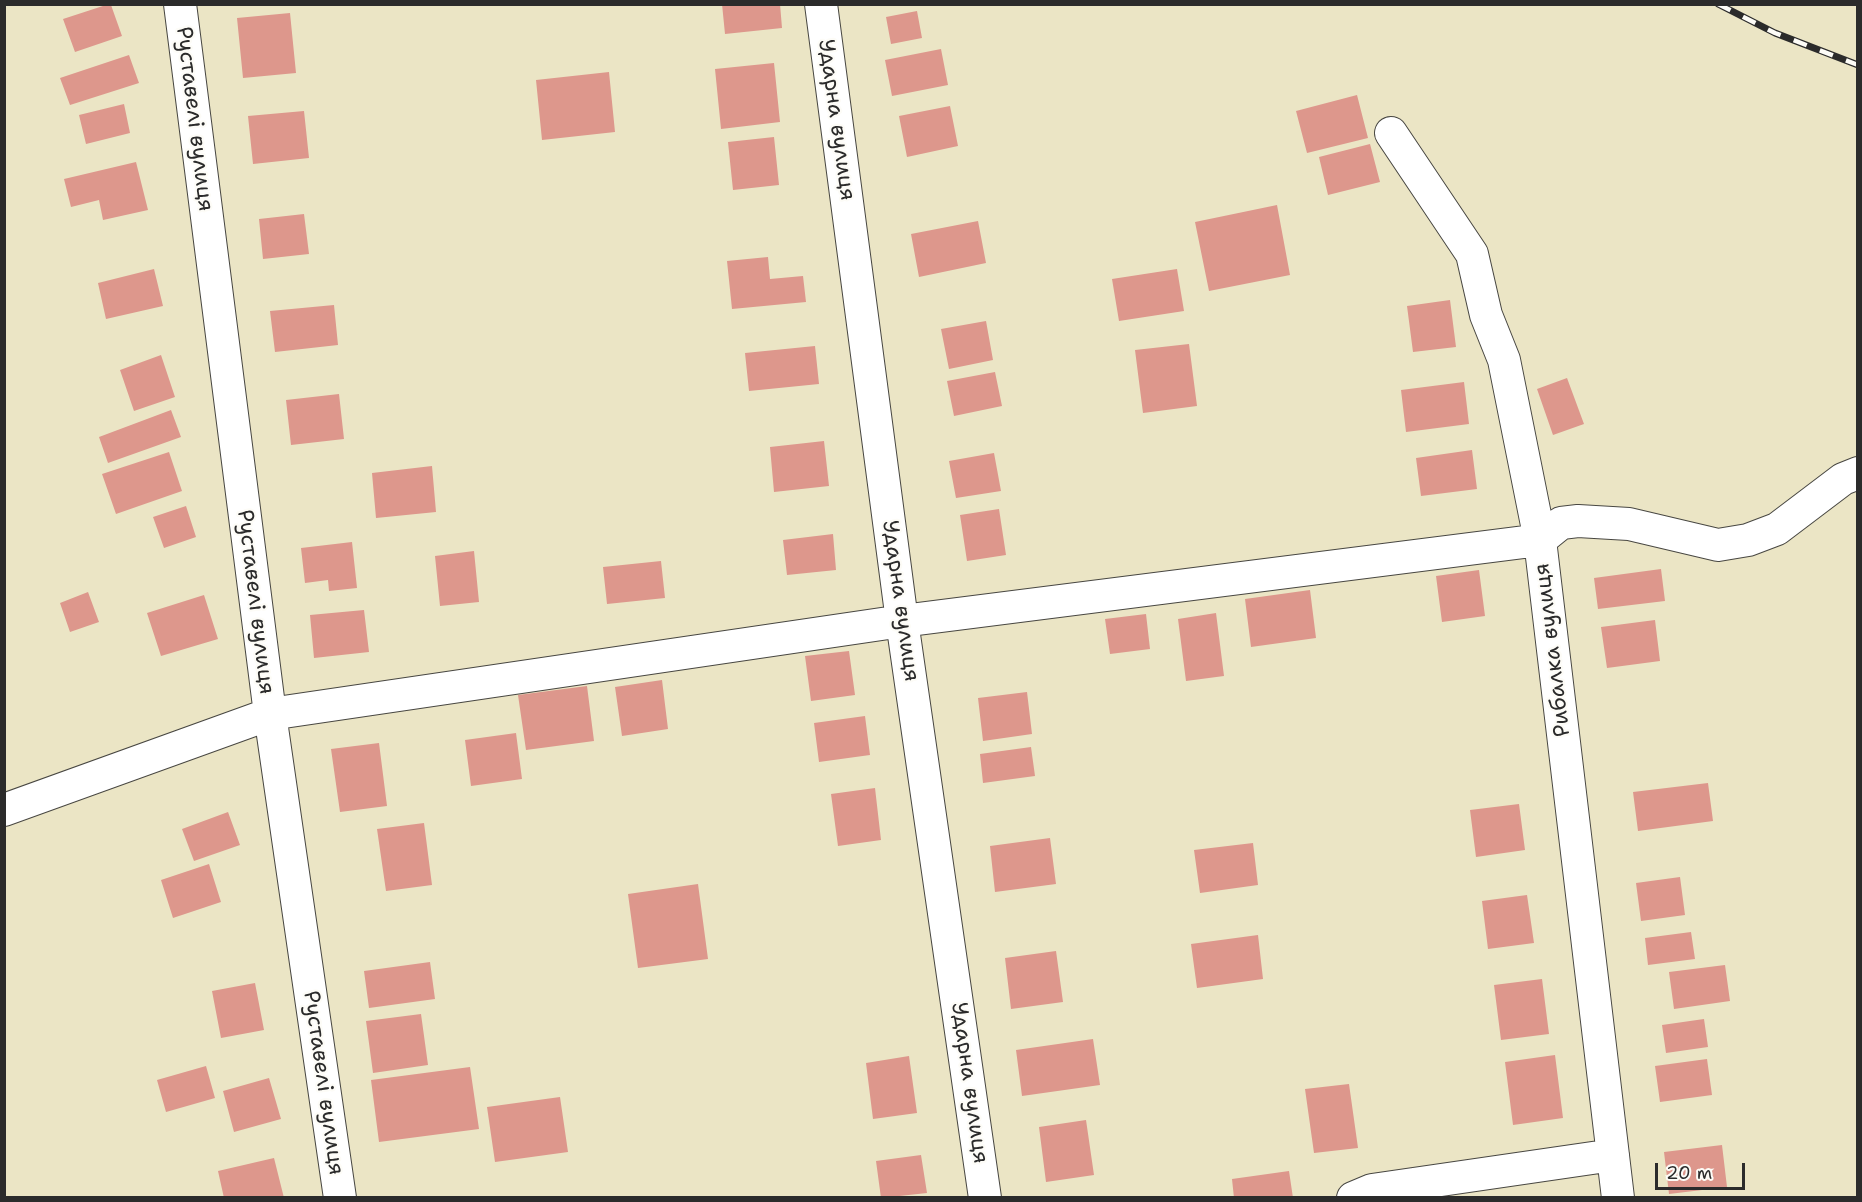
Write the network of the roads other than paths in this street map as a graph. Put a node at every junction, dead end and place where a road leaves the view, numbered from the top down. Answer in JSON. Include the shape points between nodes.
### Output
{"nodes":[{"id":1,"x":180,"y":4,"type":"edge"},
{"id":2,"x":821,"y":4,"type":"edge"},
{"id":3,"x":1391,"y":133,"type":"dead end"},
{"id":4,"x":1857,"y":473,"type":"edge"},
{"id":5,"x":1540,"y":540,"type":"junction"},
{"id":6,"x":902,"y":621,"type":"junction"},
{"id":7,"x":270,"y":714,"type":"junction"},
{"id":8,"x":4,"y":810,"type":"edge"},
{"id":9,"x":1613,"y":1155,"type":"junction"},
{"id":10,"x":340,"y":1197,"type":"edge"},
{"id":11,"x":986,"y":1197,"type":"edge"},
{"id":12,"x":1353,"y":1197,"type":"edge"},
{"id":13,"x":1618,"y":1197,"type":"edge"}],
"edges":[{"from":1,"to":7,"type":"street","name":"Руставелі вулиця"},
{"from":2,"to":6,"type":"street","name":"Ударна вулиця"},
{"from":3,"to":5,"type":"street","name":"Рибалка вулиця","via":[[1472,254],[1486,315],[1504,360]]},
{"from":4,"to":5,"type":"street","via":[[1843,478],[1778,529],[1748,540],[1718,545],[1629,524],[1578,520],[1561,522]]},
{"from":5,"to":6,"type":"street"},
{"from":5,"to":9,"type":"street","name":"Рибалка вулиця"},
{"from":6,"to":7,"type":"street"},
{"from":6,"to":11,"type":"street","name":"Ударна вулиця"},
{"from":7,"to":8,"type":"street"},
{"from":7,"to":10,"type":"street","name":"Руставелі вулиця"},
{"from":9,"to":12,"type":"street","via":[[1372,1190]]},
{"from":9,"to":13,"type":"street","name":"Рибалка вулиця"}]}
